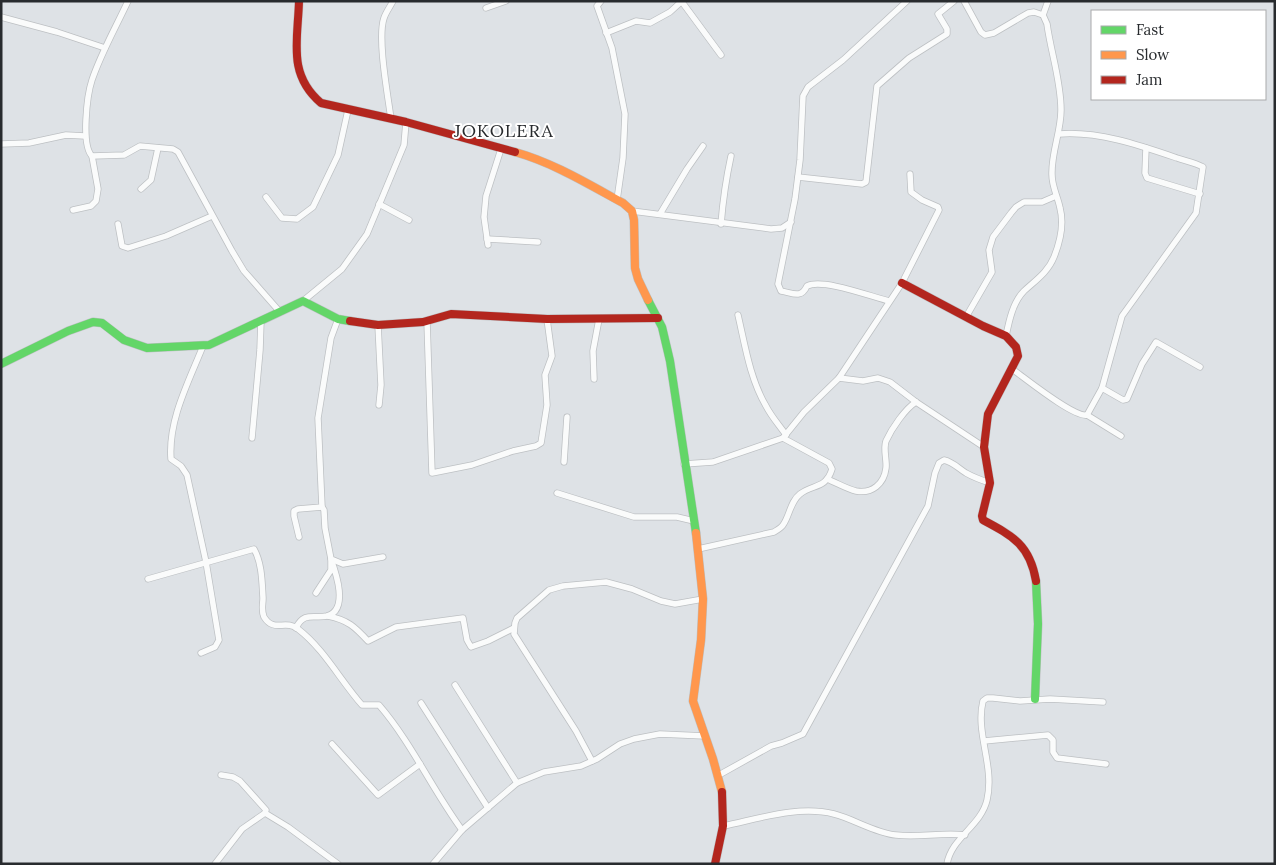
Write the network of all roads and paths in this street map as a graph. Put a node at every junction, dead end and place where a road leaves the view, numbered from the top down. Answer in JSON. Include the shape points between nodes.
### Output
{"nodes":[{"id":1,"x":128,"y":1,"type":"edge"},
{"id":2,"x":299,"y":1,"type":"edge"},
{"id":3,"x":393,"y":1,"type":"edge"},
{"id":4,"x":506,"y":1,"type":"edge"},
{"id":5,"x":907,"y":1,"type":"edge"},
{"id":6,"x":954,"y":1,"type":"edge"},
{"id":7,"x":964,"y":1,"type":"edge"},
{"id":8,"x":1048,"y":1,"type":"edge"},
{"id":9,"x":682,"y":2,"type":"edge"},
{"id":10,"x":598,"y":3,"type":"edge"},
{"id":11,"x":486,"y":8,"type":"dead end"},
{"id":12,"x":1043,"y":15,"type":"junction"},
{"id":13,"x":1,"y":17,"type":"edge"},
{"id":14,"x":606,"y":33,"type":"junction"},
{"id":15,"x":105,"y":48,"type":"junction"},
{"id":16,"x":721,"y":55,"type":"dead end"},
{"id":17,"x":348,"y":110,"type":"junction"},
{"id":18,"x":391,"y":119,"type":"junction"},
{"id":19,"x":406,"y":122,"type":"junction"},
{"id":20,"x":1059,"y":134,"type":"junction"},
{"id":21,"x":84,"y":136,"type":"junction"},
{"id":22,"x":1,"y":144,"type":"edge"},
{"id":23,"x":703,"y":146,"type":"dead end"},
{"id":24,"x":158,"y":148,"type":"junction"},
{"id":25,"x":1146,"y":148,"type":"junction"},
{"id":26,"x":501,"y":149,"type":"junction"},
{"id":27,"x":92,"y":156,"type":"junction"},
{"id":28,"x":731,"y":156,"type":"dead end"},
{"id":29,"x":910,"y":174,"type":"dead end"},
{"id":30,"x":798,"y":177,"type":"junction"},
{"id":31,"x":142,"y":190,"type":"dead end"},
{"id":32,"x":1200,"y":194,"type":"junction"},
{"id":33,"x":1056,"y":196,"type":"junction"},
{"id":34,"x":266,"y":197,"type":"dead end"},
{"id":35,"x":617,"y":200,"type":"junction"},
{"id":36,"x":379,"y":204,"type":"junction"},
{"id":37,"x":73,"y":210,"type":"dead end"},
{"id":38,"x":632,"y":211,"type":"junction"},
{"id":39,"x":660,"y":214,"type":"junction"},
{"id":40,"x":212,"y":216,"type":"junction"},
{"id":41,"x":409,"y":220,"type":"dead end"},
{"id":42,"x":791,"y":221,"type":"junction"},
{"id":43,"x":118,"y":224,"type":"dead end"},
{"id":44,"x":721,"y":224,"type":"junction"},
{"id":45,"x":538,"y":242,"type":"dead end"},
{"id":46,"x":902,"y":283,"type":"junction"},
{"id":47,"x":303,"y":301,"type":"junction"},
{"id":48,"x":889,"y":302,"type":"junction"},
{"id":49,"x":280,"y":312,"type":"junction"},
{"id":50,"x":738,"y":315,"type":"dead end"},
{"id":51,"x":966,"y":317,"type":"junction"},
{"id":52,"x":658,"y":318,"type":"junction"},
{"id":53,"x":338,"y":319,"type":"junction"},
{"id":54,"x":547,"y":319,"type":"junction"},
{"id":55,"x":599,"y":319,"type":"junction"},
{"id":56,"x":261,"y":321,"type":"junction"},
{"id":57,"x":427,"y":321,"type":"junction"},
{"id":58,"x":378,"y":325,"type":"junction"},
{"id":59,"x":1006,"y":336,"type":"junction"},
{"id":60,"x":204,"y":346,"type":"junction"},
{"id":61,"x":1,"y":364,"type":"edge"},
{"id":62,"x":1200,"y":367,"type":"dead end"},
{"id":63,"x":1012,"y":369,"type":"junction"},
{"id":64,"x":839,"y":378,"type":"junction"},
{"id":65,"x":594,"y":379,"type":"dead end"},
{"id":66,"x":1102,"y":388,"type":"junction"},
{"id":67,"x":432,"y":391,"type":"dead end"},
{"id":68,"x":916,"y":402,"type":"junction"},
{"id":69,"x":379,"y":405,"type":"dead end"},
{"id":70,"x":1087,"y":415,"type":"junction"},
{"id":71,"x":567,"y":417,"type":"dead end"},
{"id":72,"x":785,"y":436,"type":"junction"},
{"id":73,"x":1121,"y":436,"type":"dead end"},
{"id":74,"x":252,"y":438,"type":"dead end"},
{"id":75,"x":429,"y":444,"type":"dead end"},
{"id":76,"x":984,"y":447,"type":"junction"},
{"id":77,"x":564,"y":462,"type":"dead end"},
{"id":78,"x":684,"y":464,"type":"junction"},
{"id":79,"x":828,"y":479,"type":"junction"},
{"id":80,"x":990,"y":483,"type":"junction"},
{"id":81,"x":556,"y":493,"type":"dead end"},
{"id":82,"x":322,"y":508,"type":"junction"},
{"id":83,"x":694,"y":521,"type":"junction"},
{"id":84,"x":299,"y":538,"type":"dead end"},
{"id":85,"x":698,"y":549,"type":"junction"},
{"id":86,"x":384,"y":557,"type":"dead end"},
{"id":87,"x":331,"y":559,"type":"junction"},
{"id":88,"x":206,"y":562,"type":"junction"},
{"id":89,"x":148,"y":579,"type":"dead end"},
{"id":90,"x":316,"y":593,"type":"dead end"},
{"id":91,"x":703,"y":599,"type":"junction"},
{"id":92,"x":328,"y":616,"type":"junction"},
{"id":93,"x":296,"y":628,"type":"junction"},
{"id":94,"x":514,"y":628,"type":"junction"},
{"id":95,"x":201,"y":654,"type":"dead end"},
{"id":96,"x":455,"y":685,"type":"dead end"},
{"id":97,"x":1035,"y":699,"type":"junction"},
{"id":98,"x":1103,"y":702,"type":"dead end"},
{"id":99,"x":421,"y":703,"type":"dead end"},
{"id":100,"x":705,"y":736,"type":"junction"},
{"id":101,"x":984,"y":741,"type":"junction"},
{"id":102,"x":332,"y":744,"type":"dead end"},
{"id":103,"x":592,"y":761,"type":"junction"},
{"id":104,"x":420,"y":764,"type":"junction"},
{"id":105,"x":1106,"y":764,"type":"dead end"},
{"id":106,"x":221,"y":775,"type":"dead end"},
{"id":107,"x":719,"y":775,"type":"junction"},
{"id":108,"x":517,"y":782,"type":"junction"},
{"id":109,"x":488,"y":808,"type":"junction"},
{"id":110,"x":266,"y":813,"type":"junction"},
{"id":111,"x":724,"y":826,"type":"junction"},
{"id":112,"x":462,"y":830,"type":"junction"},
{"id":113,"x":965,"y":835,"type":"junction"},
{"id":114,"x":215,"y":864,"type":"edge"},
{"id":115,"x":338,"y":864,"type":"edge"},
{"id":116,"x":433,"y":864,"type":"edge"},
{"id":117,"x":715,"y":864,"type":"edge"},
{"id":118,"x":947,"y":864,"type":"edge"}],
"edges":[{"from":1,"to":15,"type":"street"},
{"from":2,"to":17,"type":"street","via":[[297,64],[300,76],[313,98]]},
{"from":3,"to":18,"type":"street","via":[[382,27]]},
{"from":4,"to":11,"type":"street"},
{"from":5,"to":30,"type":"street","via":[[855,50],[808,87],[802,100]]},
{"from":6,"to":30,"type":"street","via":[[938,14],[947,34],[909,58],[877,86],[866,182]]},
{"from":7,"to":12,"type":"street","via":[[980,32],[985,35],[1028,13]]},
{"from":8,"to":12,"type":"street"},
{"from":9,"to":14,"type":"street","via":[[650,23],[636,21]]},
{"from":9,"to":16,"type":"street"},
{"from":10,"to":14,"type":"street"},
{"from":12,"to":20,"type":"street","via":[[1059,86]]},
{"from":13,"to":15,"type":"street"},
{"from":14,"to":35,"type":"street","via":[[625,114]]},
{"from":15,"to":21,"type":"street","via":[[92,82]]},
{"from":17,"to":18,"type":"street"},
{"from":17,"to":34,"type":"street","via":[[338,155],[313,207],[297,219],[282,218]]},
{"from":18,"to":19,"type":"street"},
{"from":19,"to":26,"type":"street"},
{"from":19,"to":36,"type":"street","via":[[404,145]]},
{"from":20,"to":25,"type":"street","via":[[1076,132],[1102,136]]},
{"from":20,"to":33,"type":"street","via":[[1052,173]]},
{"from":21,"to":22,"type":"street"},
{"from":21,"to":27,"type":"street"},
{"from":23,"to":39,"type":"street"},
{"from":24,"to":27,"type":"street","via":[[139,146],[124,155]]},
{"from":24,"to":31,"type":"street","via":[[151,180]]},
{"from":24,"to":40,"type":"street","via":[[178,152]]},
{"from":25,"to":32,"type":"street","via":[[1147,178]]},
{"from":25,"to":32,"type":"street","via":[[1203,167]]},
{"from":26,"to":35,"type":"street","via":[[556,167]]},
{"from":26,"to":45,"type":"street","via":[[486,196],[484,217],[488,242]]},
{"from":27,"to":37,"type":"street","via":[[98,189],[96,201]]},
{"from":28,"to":44,"type":"street"},
{"from":29,"to":46,"type":"street","via":[[911,192],[939,210]]},
{"from":30,"to":42,"type":"street"},
{"from":32,"to":66,"type":"street","via":[[1196,213],[1122,316]]},
{"from":33,"to":51,"type":"street","via":[[1042,202],[1024,202],[1011,213],[993,238],[989,250],[992,272]]},
{"from":33,"to":59,"type":"street","via":[[1062,219],[1053,259],[1041,277],[1017,301]]},
{"from":35,"to":38,"type":"street"},
{"from":36,"to":41,"type":"street"},
{"from":36,"to":47,"type":"street","via":[[366,234],[342,269]]},
{"from":38,"to":39,"type":"street"},
{"from":38,"to":52,"type":"street","via":[[635,268]]},
{"from":39,"to":44,"type":"street"},
{"from":40,"to":43,"type":"street","via":[[128,248],[122,246]]},
{"from":40,"to":49,"type":"street","via":[[244,270]]},
{"from":42,"to":44,"type":"street","via":[[782,228],[771,229]]},
{"from":42,"to":48,"type":"street","via":[[778,284],[780,290],[802,295],[808,286],[814,284],[850,290]]},
{"from":46,"to":48,"type":"street"},
{"from":46,"to":51,"type":"street"},
{"from":47,"to":49,"type":"street"},
{"from":47,"to":53,"type":"street"},
{"from":48,"to":64,"type":"street"},
{"from":49,"to":56,"type":"street"},
{"from":50,"to":72,"type":"street","via":[[752,372],[766,406]]},
{"from":51,"to":59,"type":"street"},
{"from":52,"to":55,"type":"street"},
{"from":52,"to":78,"type":"street","via":[[670,361]]},
{"from":53,"to":58,"type":"street"},
{"from":53,"to":82,"type":"street","via":[[331,338],[318,418]]},
{"from":54,"to":55,"type":"street"},
{"from":54,"to":57,"type":"street","via":[[450,314]]},
{"from":54,"to":57,"type":"street","via":[[552,356],[545,375],[547,405],[541,443],[472,465],[432,473]]},
{"from":55,"to":65,"type":"street","via":[[593,351]]},
{"from":56,"to":60,"type":"street"},
{"from":56,"to":74,"type":"street"},
{"from":57,"to":58,"type":"street"},
{"from":58,"to":69,"type":"street"},
{"from":59,"to":63,"type":"street","via":[[1018,354]]},
{"from":60,"to":61,"type":"street","via":[[138,346],[124,340],[103,323],[93,321]]},
{"from":60,"to":88,"type":"street","via":[[179,407],[170,450],[171,459],[187,475]]},
{"from":62,"to":66,"type":"street","via":[[1156,342],[1142,364],[1127,399],[1123,400]]},
{"from":63,"to":70,"type":"street","via":[[1071,412]]},
{"from":63,"to":76,"type":"street","via":[[988,414]]},
{"from":64,"to":68,"type":"street","via":[[883,379]]},
{"from":64,"to":72,"type":"street"},
{"from":66,"to":70,"type":"street"},
{"from":67,"to":75,"type":"street","via":[[434,407]]},
{"from":68,"to":76,"type":"street"},
{"from":68,"to":79,"type":"street","via":[[905,410],[886,443],[886,468],[876,487],[871,491],[855,491]]},
{"from":70,"to":73,"type":"street"},
{"from":71,"to":77,"type":"street"},
{"from":72,"to":78,"type":"street","via":[[713,462]]},
{"from":72,"to":79,"type":"street","via":[[828,463],[832,469]]},
{"from":76,"to":80,"type":"street"},
{"from":78,"to":83,"type":"street"},
{"from":79,"to":85,"type":"street","via":[[801,494],[791,506],[783,525],[774,532]]},
{"from":80,"to":97,"type":"street","via":[[983,520],[1020,543],[1034,568]]},
{"from":80,"to":107,"type":"street","via":[[972,476],[952,462],[944,460],[939,463],[928,506],[803,734],[765,748]]},
{"from":81,"to":83,"type":"street","via":[[634,517],[677,517]]},
{"from":82,"to":84,"type":"street","via":[[294,511]]},
{"from":82,"to":87,"type":"street"},
{"from":83,"to":85,"type":"street"},
{"from":85,"to":91,"type":"street"},
{"from":86,"to":87,"type":"street","via":[[343,564]]},
{"from":87,"to":90,"type":"street","via":[[331,570]]},
{"from":87,"to":92,"type":"street","via":[[340,600],[338,608]]},
{"from":88,"to":89,"type":"street"},
{"from":88,"to":93,"type":"street","via":[[254,549],[259,557],[264,616],[274,626]]},
{"from":88,"to":95,"type":"street","via":[[220,640],[215,647]]},
{"from":91,"to":94,"type":"street","via":[[675,604],[661,602],[606,582],[554,587],[521,613]]},
{"from":91,"to":100,"type":"street","via":[[693,701]]},
{"from":92,"to":93,"type":"street","via":[[307,617],[299,621]]},
{"from":92,"to":94,"type":"street","via":[[341,618],[354,626],[368,641],[396,627],[463,618],[471,647]]},
{"from":93,"to":104,"type":"street","via":[[312,641],[362,705],[378,705]]},
{"from":94,"to":103,"type":"street","via":[[514,634]]},
{"from":96,"to":108,"type":"street"},
{"from":97,"to":98,"type":"street"},
{"from":97,"to":101,"type":"street","via":[[984,699],[981,706]]},
{"from":99,"to":109,"type":"street"},
{"from":100,"to":103,"type":"street","via":[[644,736],[620,744]]},
{"from":100,"to":107,"type":"street"},
{"from":101,"to":105,"type":"street","via":[[1048,735],[1053,740],[1053,752],[1057,758]]},
{"from":101,"to":113,"type":"street","via":[[989,767],[987,800],[983,812]]},
{"from":102,"to":104,"type":"street","via":[[378,795]]},
{"from":103,"to":108,"type":"street"},
{"from":104,"to":112,"type":"street"},
{"from":106,"to":110,"type":"street","via":[[240,782]]},
{"from":107,"to":111,"type":"street"},
{"from":108,"to":109,"type":"street"},
{"from":109,"to":112,"type":"street"},
{"from":110,"to":114,"type":"street","via":[[242,829]]},
{"from":110,"to":115,"type":"street"},
{"from":111,"to":113,"type":"street","via":[[808,811],[837,815],[893,835]]},
{"from":111,"to":117,"type":"street"},
{"from":112,"to":116,"type":"street"},
{"from":113,"to":118,"type":"street","via":[[951,852]]}]}
